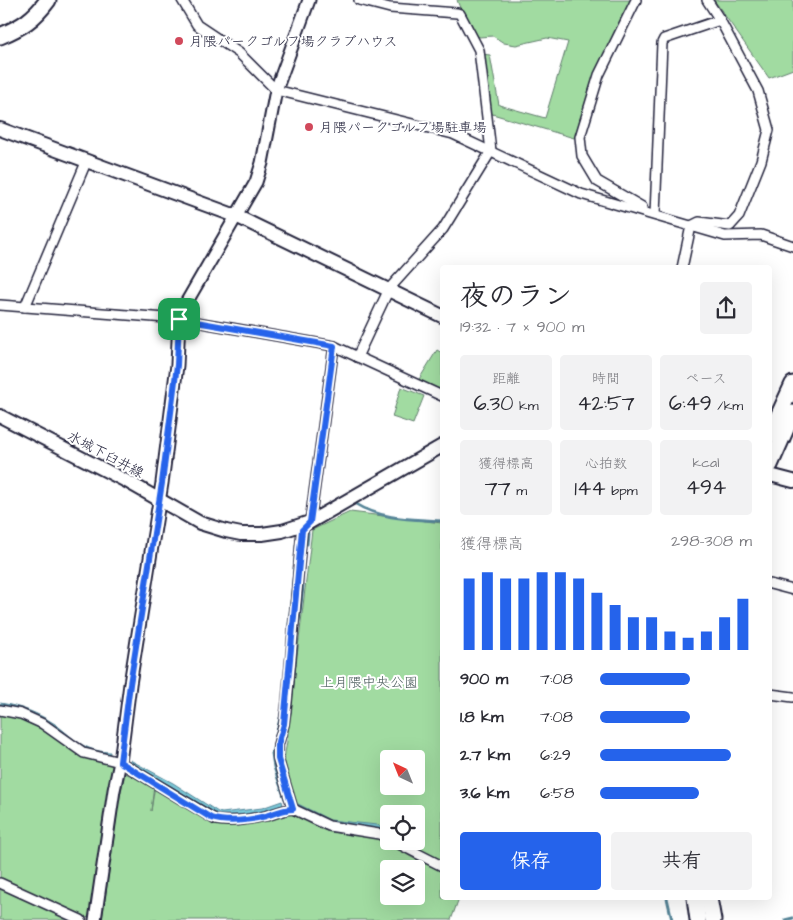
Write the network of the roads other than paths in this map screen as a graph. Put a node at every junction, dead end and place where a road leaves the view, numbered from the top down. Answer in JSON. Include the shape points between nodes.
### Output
{"nodes":[{"id":1,"x":48,"y":0,"type":"edge"},
{"id":2,"x":182,"y":0,"type":"edge"},
{"id":3,"x":309,"y":0,"type":"edge"},
{"id":4,"x":359,"y":0,"type":"edge"},
{"id":5,"x":636,"y":0,"type":"edge"},
{"id":6,"x":707,"y":0,"type":"edge"},
{"id":7,"x":720,"y":20,"type":"junction"},
{"id":8,"x":0,"y":36,"type":"edge"},
{"id":9,"x":276,"y":90,"type":"junction"},
{"id":10,"x":0,"y":129,"type":"edge"},
{"id":11,"x":491,"y":151,"type":"junction"},
{"id":12,"x":87,"y":160,"type":"junction"},
{"id":13,"x":655,"y":215,"type":"junction"},
{"id":14,"x":236,"y":216,"type":"junction"},
{"id":15,"x":691,"y":226,"type":"junction"},
{"id":16,"x":793,"y":246,"type":"edge"},
{"id":17,"x":683,"y":265,"type":"edge"},
{"id":18,"x":389,"y":289,"type":"junction"},
{"id":19,"x":0,"y":305,"type":"edge"},
{"id":20,"x":25,"y":307,"type":"junction"},
{"id":21,"x":440,"y":315,"type":"edge"},
{"id":22,"x":179,"y":319,"type":"junction"},
{"id":23,"x":334,"y":346,"type":"junction"},
{"id":24,"x":357,"y":357,"type":"junction"},
{"id":25,"x":793,"y":384,"type":"edge"},
{"id":26,"x":440,"y":395,"type":"edge"},
{"id":27,"x":793,"y":413,"type":"edge"},
{"id":28,"x":0,"y":416,"type":"edge"},
{"id":29,"x":772,"y":430,"type":"edge"},
{"id":30,"x":440,"y":447,"type":"edge"},
{"id":31,"x":772,"y":460,"type":"edge"},
{"id":32,"x":772,"y":476,"type":"edge"},
{"id":33,"x":793,"y":481,"type":"edge"},
{"id":34,"x":159,"y":500,"type":"junction"},
{"id":35,"x":310,"y":522,"type":"junction"},
{"id":36,"x":772,"y":585,"type":"edge"},
{"id":37,"x":793,"y":590,"type":"edge"},
{"id":38,"x":772,"y":694,"type":"edge"},
{"id":39,"x":793,"y":697,"type":"edge"},
{"id":40,"x":0,"y":710,"type":"edge"},
{"id":41,"x":120,"y":762,"type":"junction"},
{"id":42,"x":293,"y":809,"type":"junction"},
{"id":43,"x":380,"y":834,"type":"edge"},
{"id":44,"x":411,"y":850,"type":"edge"},
{"id":45,"x":440,"y":865,"type":"edge"},
{"id":46,"x":0,"y":883,"type":"edge"},
{"id":47,"x":695,"y":900,"type":"edge"},
{"id":48,"x":709,"y":900,"type":"edge"},
{"id":49,"x":80,"y":920,"type":"edge"},
{"id":50,"x":95,"y":920,"type":"edge"},
{"id":51,"x":698,"y":920,"type":"edge"},
{"id":52,"x":714,"y":920,"type":"edge"}],
"edges":[{"from":1,"to":8,"type":"main road","via":[[28,22]]},
{"from":2,"to":9,"type":"street","via":[[197,25],[239,53]]},
{"from":3,"to":9,"type":"street"},
{"from":4,"to":11,"type":"street","via":[[390,8],[460,14],[480,50]]},
{"from":5,"to":13,"type":"street","via":[[599,75],[580,137],[582,156],[597,181]]},
{"from":6,"to":7,"type":"street"},
{"from":7,"to":13,"type":"street","via":[[664,39],[662,43]]},
{"from":7,"to":15,"type":"street","via":[[758,91],[769,130],[761,161],[739,216],[730,226],[699,222]]},
{"from":9,"to":11,"type":"street","via":[[453,134]]},
{"from":9,"to":14,"type":"street","via":[[256,182]]},
{"from":10,"to":12,"type":"main road"},
{"from":11,"to":13,"type":"street","via":[[581,194]]},
{"from":11,"to":18,"type":"street","via":[[443,229]]},
{"from":12,"to":14,"type":"main road"},
{"from":12,"to":20,"type":"street"},
{"from":13,"to":15,"type":"street"},
{"from":14,"to":18,"type":"main road"},
{"from":14,"to":22,"type":"street"},
{"from":15,"to":16,"type":"street","via":[[725,236],[761,235]]},
{"from":15,"to":17,"type":"street"},
{"from":18,"to":21,"type":"main road"},
{"from":18,"to":24,"type":"street"},
{"from":19,"to":20,"type":"street"},
{"from":20,"to":22,"type":"street"},
{"from":22,"to":23,"type":"street"},
{"from":22,"to":34,"type":"street","via":[[177,365]]},
{"from":23,"to":24,"type":"street"},
{"from":23,"to":35,"type":"street"},
{"from":24,"to":26,"type":"street"},
{"from":25,"to":29,"type":"main road"},
{"from":27,"to":31,"type":"main road"},
{"from":28,"to":34,"type":"main road","name":"水城下臼井線"},
{"from":30,"to":35,"type":"main road","name":"水城下臼井線"},
{"from":32,"to":33,"type":"main road"},
{"from":34,"to":35,"type":"main road","name":"水城下臼井線","via":[[200,523],[241,534],[262,534]]},
{"from":34,"to":41,"type":"street"},
{"from":35,"to":42,"type":"street","via":[[302,530],[284,724],[278,745],[278,759]]},
{"from":36,"to":37,"type":"street"},
{"from":38,"to":39,"type":"street"},
{"from":40,"to":41,"type":"street","via":[[38,721],[84,753]]},
{"from":41,"to":42,"type":"street","via":[[216,820],[264,816]]},
{"from":41,"to":50,"type":"street"},
{"from":42,"to":43,"type":"street","via":[[329,826]]},
{"from":44,"to":45,"type":"street"},
{"from":46,"to":49,"type":"street"},
{"from":47,"to":51,"type":"main road"},
{"from":48,"to":52,"type":"main road"}]}
